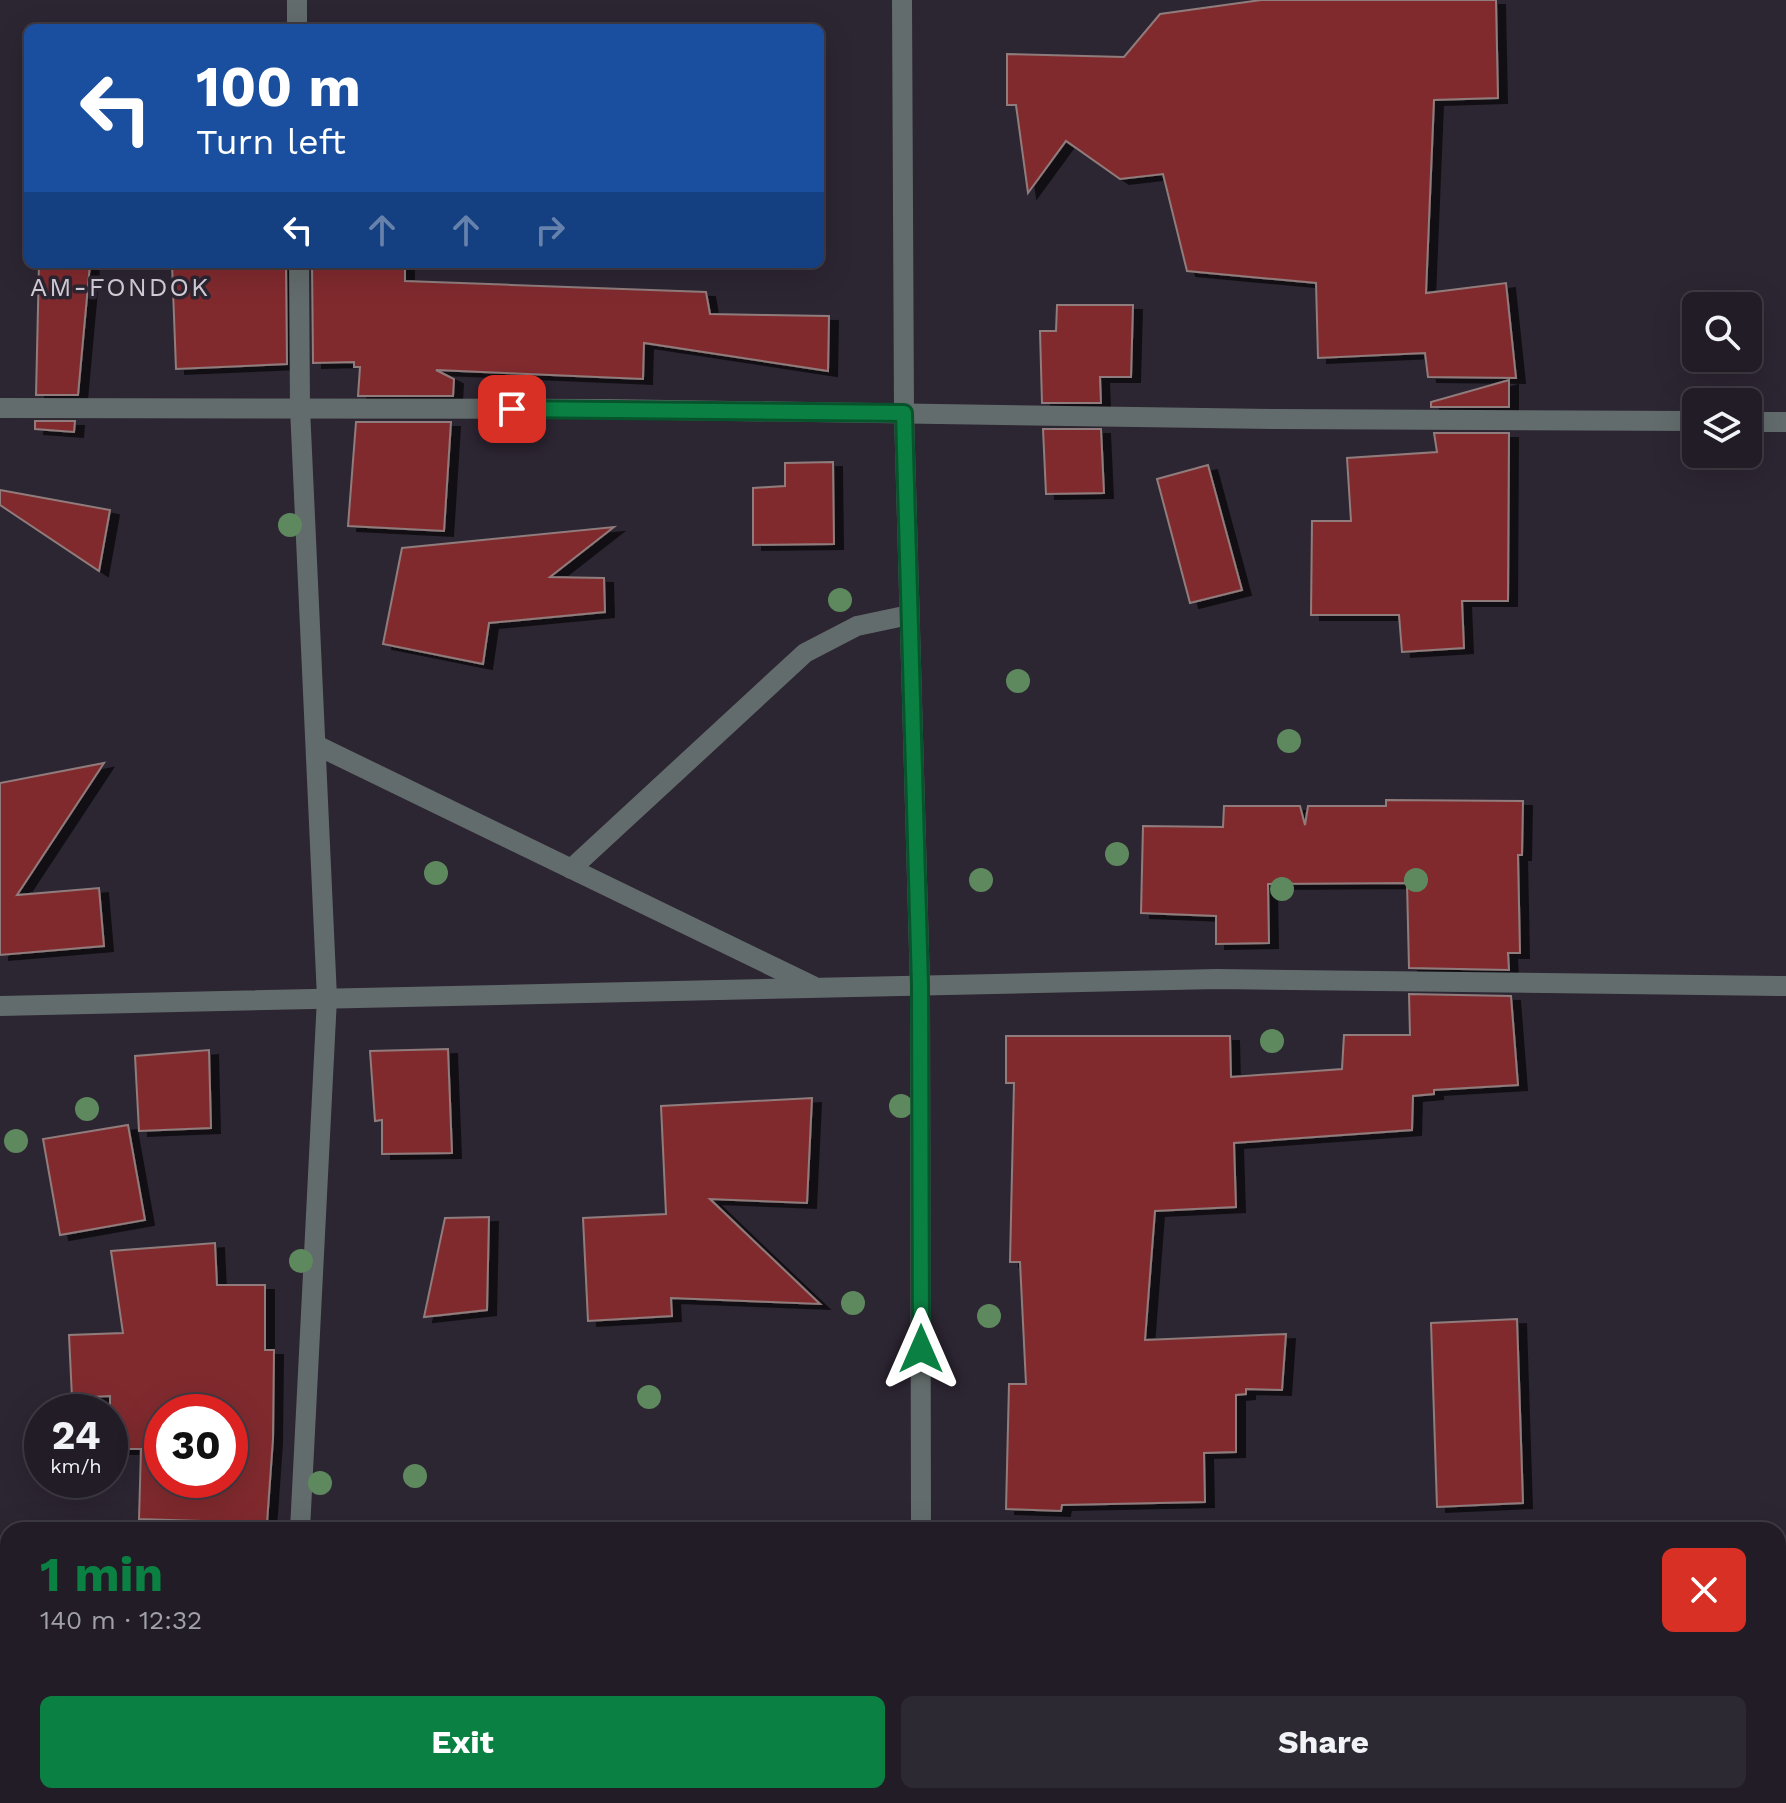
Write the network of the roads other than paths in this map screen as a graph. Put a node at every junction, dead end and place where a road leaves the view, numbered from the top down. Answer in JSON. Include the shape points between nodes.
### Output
{"nodes":[{"id":1,"x":297,"y":0,"type":"edge"},
{"id":2,"x":902,"y":0,"type":"edge"},
{"id":3,"x":297,"y":24,"type":"edge"},
{"id":4,"x":299,"y":268,"type":"edge"},
{"id":5,"x":0,"y":408,"type":"edge"},
{"id":6,"x":300,"y":408,"type":"junction"},
{"id":7,"x":904,"y":413,"type":"junction"},
{"id":8,"x":1682,"y":421,"type":"edge"},
{"id":9,"x":1762,"y":422,"type":"edge"},
{"id":10,"x":1786,"y":422,"type":"edge"},
{"id":11,"x":909,"y":615,"type":"junction"},
{"id":12,"x":316,"y":745,"type":"junction"},
{"id":13,"x":571,"y":869,"type":"junction"},
{"id":14,"x":920,"y":986,"type":"junction"},
{"id":15,"x":1786,"y":986,"type":"edge"},
{"id":16,"x":817,"y":988,"type":"junction"},
{"id":17,"x":327,"y":998,"type":"junction"},
{"id":18,"x":0,"y":1006,"type":"edge"},
{"id":19,"x":300,"y":1522,"type":"edge"},
{"id":20,"x":921,"y":1522,"type":"edge"}],
"edges":[{"from":1,"to":3,"type":"street"},
{"from":2,"to":7,"type":"street"},
{"from":4,"to":6,"type":"street"},
{"from":5,"to":6,"type":"street"},
{"from":6,"to":7,"type":"street"},
{"from":6,"to":12,"type":"street"},
{"from":7,"to":8,"type":"street"},
{"from":7,"to":11,"type":"street"},
{"from":9,"to":10,"type":"street"},
{"from":11,"to":13,"type":"street","via":[[857,626],[805,653]]},
{"from":11,"to":14,"type":"street"},
{"from":12,"to":13,"type":"street"},
{"from":12,"to":17,"type":"street"},
{"from":13,"to":16,"type":"street"},
{"from":14,"to":15,"type":"street","via":[[1217,979]]},
{"from":14,"to":16,"type":"street"},
{"from":14,"to":20,"type":"street"},
{"from":16,"to":17,"type":"street"},
{"from":17,"to":18,"type":"street"},
{"from":17,"to":19,"type":"street"}]}
